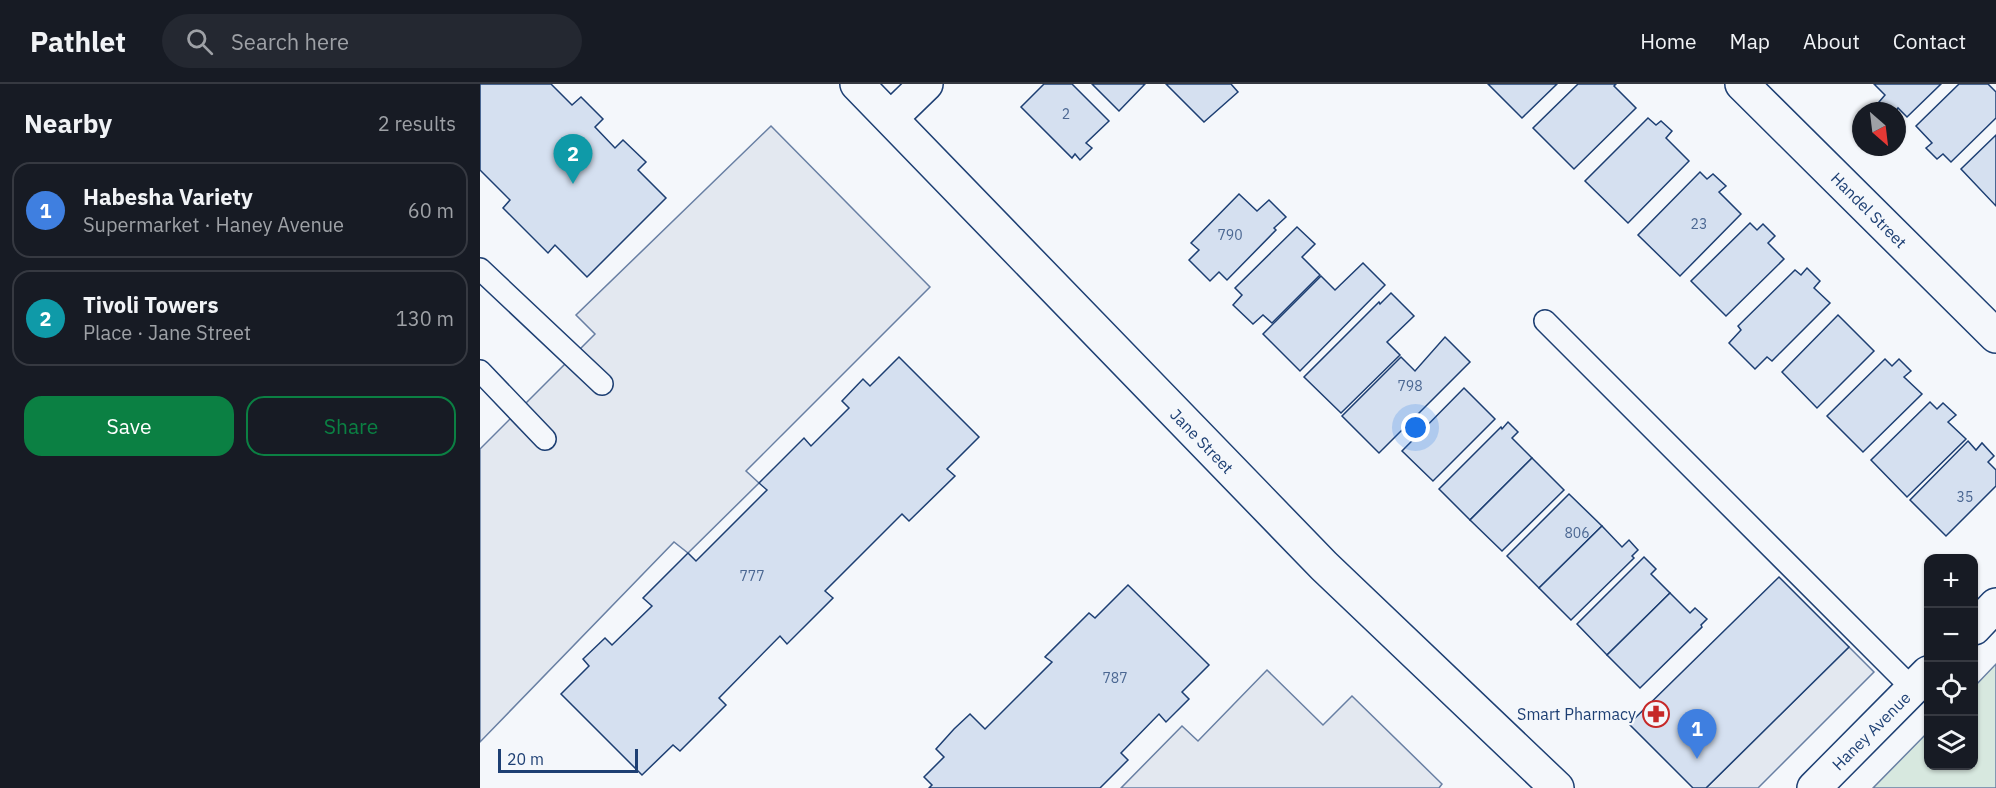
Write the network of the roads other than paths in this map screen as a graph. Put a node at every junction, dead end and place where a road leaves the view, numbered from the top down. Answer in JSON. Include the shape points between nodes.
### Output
{"nodes":[{"id":1,"x":857,"y":84,"type":"edge"},
{"id":2,"x":926,"y":84,"type":"edge"},
{"id":3,"x":1742,"y":84,"type":"edge"},
{"id":4,"x":891,"y":118,"type":"junction"},
{"id":5,"x":480,"y":269,"type":"edge"},
{"id":6,"x":1545,"y":321,"type":"dead end"},
{"id":7,"x":1996,"y":336,"type":"edge"},
{"id":8,"x":480,"y":370,"type":"edge"},
{"id":9,"x":602,"y":384,"type":"dead end"},
{"id":10,"x":545,"y":440,"type":"dead end"},
{"id":11,"x":1996,"y":605,"type":"edge"},
{"id":12,"x":1978,"y":624,"type":"edge"},
{"id":13,"x":1921,"y":681,"type":"edge"},
{"id":14,"x":1557,"y":788,"type":"edge"},
{"id":15,"x":1814,"y":788,"type":"edge"}],
"edges":[{"from":1,"to":4,"type":"main road","name":"Jane Street"},
{"from":2,"to":4,"type":"main road"},
{"from":3,"to":7,"type":"main road","name":"Handel Street"},
{"from":4,"to":14,"type":"main road","name":"Jane Street","via":[[1316,558]]},
{"from":5,"to":9,"type":"lane"},
{"from":6,"to":13,"type":"lane"},
{"from":8,"to":10,"type":"lane"},
{"from":11,"to":12,"type":"main road"},
{"from":13,"to":15,"type":"main road","name":"Haney Avenue"}]}
